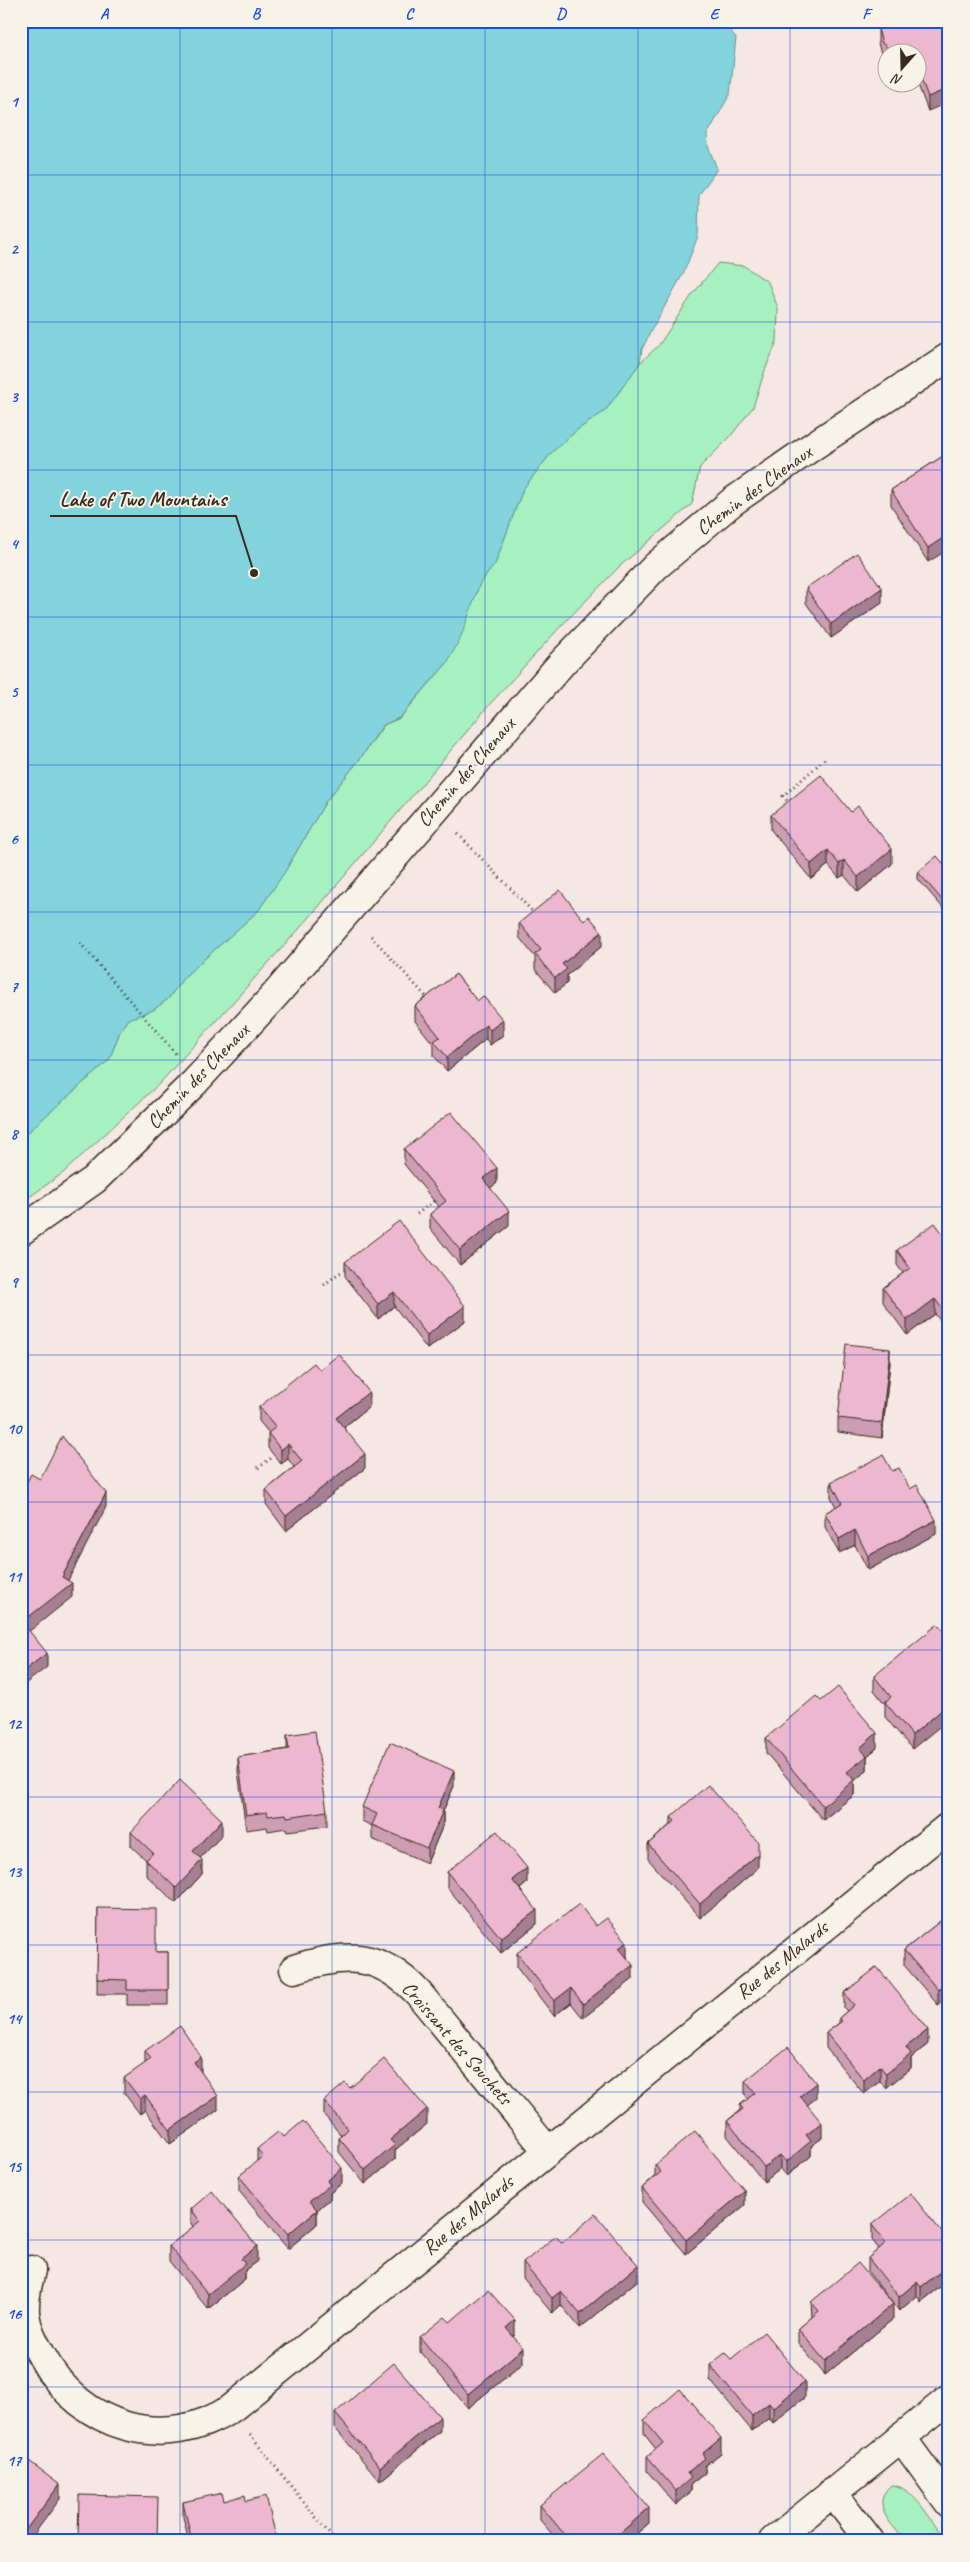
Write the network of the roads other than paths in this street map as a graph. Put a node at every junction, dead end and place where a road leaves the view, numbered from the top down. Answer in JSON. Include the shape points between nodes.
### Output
{"nodes":[{"id":1,"x":949,"y":357,"type":"edge"},
{"id":2,"x":21,"y":1232,"type":"edge"},
{"id":3,"x":949,"y":1826,"type":"edge"},
{"id":4,"x":294,"y":1970,"type":"dead end"},
{"id":5,"x":547,"y":2150,"type":"junction"},
{"id":6,"x":31,"y":2270,"type":"dead end"},
{"id":7,"x":949,"y":2399,"type":"edge"},
{"id":8,"x":902,"y":2437,"type":"junction"},
{"id":9,"x":832,"y":2492,"type":"junction"},
{"id":10,"x":949,"y":2503,"type":"edge"},
{"id":11,"x":773,"y":2541,"type":"edge"},
{"id":12,"x":870,"y":2541,"type":"edge"}],
"edges":[{"from":1,"to":2,"type":"street","name":"Chemin des Chenaux","via":[[759,483],[682,544],[629,593],[561,664],[231,1044],[94,1180]]},
{"from":3,"to":5,"type":"street","name":"Rue des Malards"},
{"from":4,"to":5,"type":"street","name":"Croissant des Souchets","via":[[318,1961],[355,1957],[390,1968],[406,1980],[425,2002]]},
{"from":5,"to":6,"type":"street","name":"Rue des Malards","via":[[232,2408],[198,2426],[175,2430],[129,2427],[104,2419],[67,2392],[48,2368],[27,2324],[25,2311]]},
{"from":7,"to":8,"type":"street"},
{"from":8,"to":9,"type":"street"},
{"from":8,"to":10,"type":"street"},
{"from":9,"to":11,"type":"street"},
{"from":9,"to":12,"type":"street"}]}
